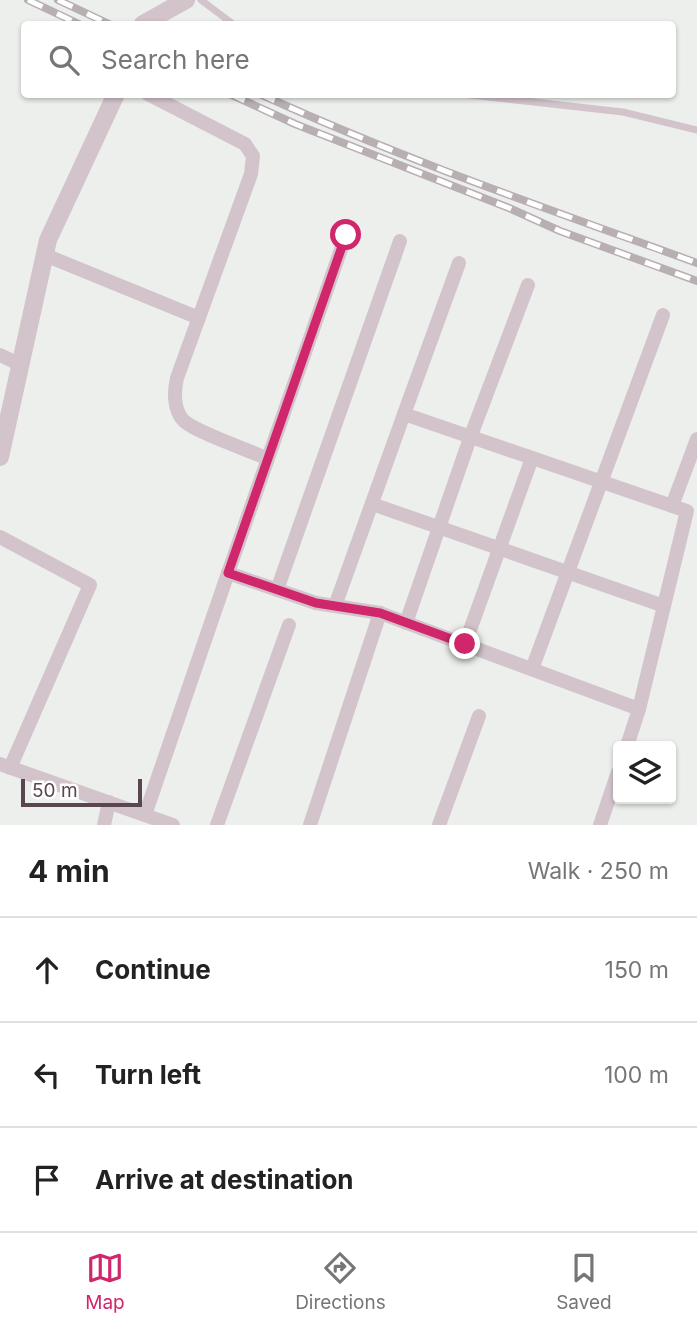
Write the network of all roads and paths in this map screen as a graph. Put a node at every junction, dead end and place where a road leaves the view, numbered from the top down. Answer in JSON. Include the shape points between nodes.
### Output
{"nodes":[{"id":1,"x":186,"y":0,"type":"edge"},
{"id":2,"x":201,"y":0,"type":"edge"},
{"id":3,"x":148,"y":21,"type":"edge"},
{"id":4,"x":229,"y":21,"type":"edge"},
{"id":5,"x":114,"y":98,"type":"edge"},
{"id":6,"x":156,"y":98,"type":"edge"},
{"id":7,"x":499,"y":98,"type":"edge"},
{"id":8,"x":697,"y":130,"type":"edge"},
{"id":9,"x":346,"y":235,"type":"dead end"},
{"id":10,"x":400,"y":241,"type":"dead end"},
{"id":11,"x":45,"y":256,"type":"junction"},
{"id":12,"x":459,"y":263,"type":"dead end"},
{"id":13,"x":528,"y":285,"type":"dead end"},
{"id":14,"x":663,"y":315,"type":"dead end"},
{"id":15,"x":199,"y":318,"type":"junction"},
{"id":16,"x":0,"y":355,"type":"edge"},
{"id":17,"x":21,"y":365,"type":"junction"},
{"id":18,"x":404,"y":414,"type":"junction"},
{"id":19,"x":470,"y":438,"type":"junction"},
{"id":20,"x":697,"y":439,"type":"edge"},
{"id":21,"x":0,"y":457,"type":"edge"},
{"id":22,"x":266,"y":458,"type":"junction"},
{"id":23,"x":532,"y":458,"type":"junction"},
{"id":24,"x":601,"y":482,"type":"junction"},
{"id":25,"x":372,"y":504,"type":"junction"},
{"id":26,"x":672,"y":506,"type":"junction"},
{"id":27,"x":438,"y":528,"type":"junction"},
{"id":28,"x":0,"y":537,"type":"edge"},
{"id":29,"x":499,"y":550,"type":"junction"},
{"id":30,"x":228,"y":573,"type":"junction"},
{"id":31,"x":567,"y":573,"type":"junction"},
{"id":32,"x":277,"y":590,"type":"junction"},
{"id":33,"x":335,"y":606,"type":"junction"},
{"id":34,"x":664,"y":606,"type":"junction"},
{"id":35,"x":380,"y":613,"type":"junction"},
{"id":36,"x":406,"y":623,"type":"junction"},
{"id":37,"x":289,"y":625,"type":"dead end"},
{"id":38,"x":465,"y":644,"type":"junction"},
{"id":39,"x":532,"y":669,"type":"junction"},
{"id":40,"x":639,"y":709,"type":"junction"},
{"id":41,"x":479,"y":716,"type":"dead end"},
{"id":42,"x":629,"y":741,"type":"edge"},
{"id":43,"x":5,"y":766,"type":"edge"},
{"id":44,"x":613,"y":787,"type":"edge"},
{"id":45,"x":109,"y":802,"type":"junction"},
{"id":46,"x":145,"y":815,"type":"junction"},
{"id":47,"x":104,"y":825,"type":"edge"},
{"id":48,"x":173,"y":825,"type":"edge"},
{"id":49,"x":218,"y":825,"type":"edge"},
{"id":50,"x":310,"y":825,"type":"edge"},
{"id":51,"x":439,"y":825,"type":"edge"},
{"id":52,"x":600,"y":825,"type":"edge"}],
"edges":[{"from":1,"to":3,"type":"street"},
{"from":2,"to":4,"type":"lane"},
{"from":5,"to":11,"type":"street","via":[[48,240]]},
{"from":6,"to":15,"type":"street","via":[[245,144],[253,156],[251,174]]},
{"from":7,"to":8,"type":"lane","via":[[623,112]]},
{"from":9,"to":22,"type":"street"},
{"from":10,"to":32,"type":"street"},
{"from":11,"to":15,"type":"street"},
{"from":11,"to":17,"type":"street"},
{"from":12,"to":18,"type":"street"},
{"from":13,"to":19,"type":"street"},
{"from":14,"to":24,"type":"street"},
{"from":15,"to":22,"type":"street","via":[[175,387],[179,414],[193,427]]},
{"from":16,"to":17,"type":"street"},
{"from":17,"to":21,"type":"street"},
{"from":18,"to":19,"type":"street"},
{"from":18,"to":25,"type":"street"},
{"from":19,"to":23,"type":"street"},
{"from":19,"to":27,"type":"street"},
{"from":20,"to":26,"type":"street"},
{"from":22,"to":30,"type":"street"},
{"from":23,"to":24,"type":"street"},
{"from":23,"to":29,"type":"street"},
{"from":24,"to":26,"type":"street"},
{"from":24,"to":31,"type":"street"},
{"from":25,"to":27,"type":"street"},
{"from":25,"to":33,"type":"street"},
{"from":26,"to":34,"type":"street","via":[[687,511]]},
{"from":27,"to":29,"type":"street"},
{"from":27,"to":36,"type":"street"},
{"from":28,"to":43,"type":"street","via":[[90,585]]},
{"from":29,"to":31,"type":"street"},
{"from":29,"to":38,"type":"street"},
{"from":30,"to":32,"type":"street"},
{"from":30,"to":46,"type":"street"},
{"from":31,"to":34,"type":"street"},
{"from":31,"to":39,"type":"street"},
{"from":32,"to":33,"type":"street"},
{"from":33,"to":35,"type":"street"},
{"from":34,"to":40,"type":"street"},
{"from":35,"to":36,"type":"street"},
{"from":35,"to":50,"type":"street"},
{"from":36,"to":38,"type":"street"},
{"from":37,"to":49,"type":"street"},
{"from":38,"to":39,"type":"street"},
{"from":39,"to":40,"type":"street"},
{"from":40,"to":42,"type":"street"},
{"from":41,"to":51,"type":"street"},
{"from":43,"to":45,"type":"street"},
{"from":44,"to":52,"type":"street"},
{"from":45,"to":46,"type":"street"},
{"from":45,"to":47,"type":"street"},
{"from":46,"to":48,"type":"street"}]}
